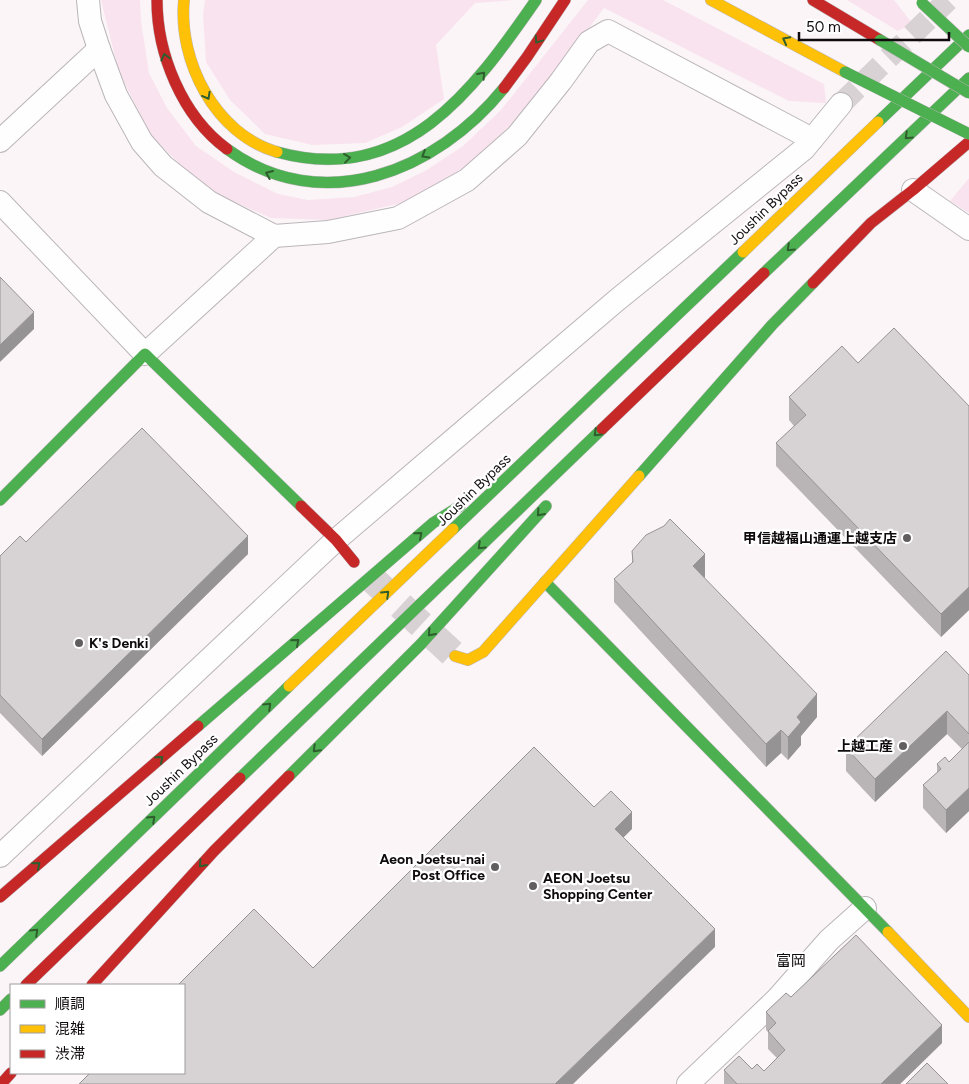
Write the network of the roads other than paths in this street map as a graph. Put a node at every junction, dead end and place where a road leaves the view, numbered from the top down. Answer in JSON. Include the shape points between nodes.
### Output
{"nodes":[{"id":1,"x":88,"y":0,"type":"edge"},
{"id":2,"x":157,"y":0,"type":"edge"},
{"id":3,"x":184,"y":0,"type":"edge"},
{"id":4,"x":536,"y":0,"type":"edge"},
{"id":5,"x":565,"y":0,"type":"edge"},
{"id":6,"x":711,"y":0,"type":"edge"},
{"id":7,"x":812,"y":0,"type":"edge"},
{"id":8,"x":921,"y":2,"type":"edge"},
{"id":9,"x":969,"y":35,"type":"edge"},
{"id":10,"x":969,"y":47,"type":"edge"},
{"id":11,"x":98,"y":48,"type":"junction"},
{"id":12,"x":827,"y":49,"type":"dead end"},
{"id":13,"x":848,"y":68,"type":"junction"},
{"id":14,"x":969,"y":78,"type":"edge"},
{"id":15,"x":969,"y":92,"type":"edge"},
{"id":16,"x":841,"y":104,"type":"tunnel mouth"},
{"id":17,"x":969,"y":133,"type":"edge"},
{"id":18,"x":812,"y":139,"type":"junction"},
{"id":19,"x":0,"y":141,"type":"edge"},
{"id":20,"x":969,"y":142,"type":"edge"},
{"id":21,"x":913,"y":190,"type":"junction"},
{"id":22,"x":0,"y":202,"type":"edge"},
{"id":23,"x":969,"y":229,"type":"edge"},
{"id":24,"x":274,"y":236,"type":"junction"},
{"id":25,"x":713,"y":321,"type":"junction"},
{"id":26,"x":145,"y":354,"type":"junction"},
{"id":27,"x":594,"y":453,"type":"dead end"},
{"id":28,"x":513,"y":474,"type":"junction"},
{"id":29,"x":554,"y":497,"type":"dead end"},
{"id":30,"x":0,"y":500,"type":"edge"},
{"id":31,"x":336,"y":540,"type":"junction"},
{"id":32,"x":354,"y":562,"type":"dead end"},
{"id":33,"x":545,"y":582,"type":"junction"},
{"id":34,"x":455,"y":656,"type":"dead end"},
{"id":35,"x":0,"y":856,"type":"edge"},
{"id":36,"x":0,"y":897,"type":"edge"},
{"id":37,"x":866,"y":908,"type":"junction"},
{"id":38,"x":0,"y":966,"type":"edge"},
{"id":39,"x":27,"y":984,"type":"edge"},
{"id":40,"x":93,"y":984,"type":"edge"},
{"id":41,"x":10,"y":1000,"type":"edge"},
{"id":42,"x":0,"y":1010,"type":"edge"},
{"id":43,"x":969,"y":1017,"type":"edge"},
{"id":44,"x":11,"y":1074,"type":"edge"},
{"id":45,"x":1,"y":1084,"type":"edge"},
{"id":46,"x":688,"y":1084,"type":"edge"}],
"edges":[{"from":1,"to":11,"type":"street"},
{"from":5,"to":2,"type":"main road","one_way":true,"via":[[508,84],[483,112],[449,140],[415,161],[378,175],[340,183],[309,183],[276,177],[243,162],[220,145],[198,122],[180,94],[167,63],[158,28]]},
{"from":3,"to":4,"type":"main road","one_way":true,"via":[[186,46],[196,76],[212,105],[236,131],[263,147],[293,157],[326,161],[360,157],[392,146],[442,115],[487,70]]},
{"from":13,"to":6,"type":"main road","one_way":true},
{"from":7,"to":15,"type":"main road","bridge":true},
{"from":8,"to":10,"type":"main road","bridge":true},
{"from":9,"to":28,"type":"main road","name":"Joushin Bypass"},
{"from":11,"to":19,"type":"street"},
{"from":11,"to":24,"type":"street","via":[[116,95],[142,142],[163,166],[209,202]]},
{"from":12,"to":13,"type":"main road"},
{"from":13,"to":17,"type":"main road","bridge":true},
{"from":14,"to":25,"type":"main road","one_way":true},
{"from":16,"to":18,"type":"street"},
{"from":18,"to":24,"type":"street","via":[[608,31],[589,42],[517,136],[468,180],[398,218],[328,232]]},
{"from":18,"to":31,"type":"street","via":[[804,149],[617,300]]},
{"from":20,"to":21,"type":"main road"},
{"from":21,"to":23,"type":"street"},
{"from":21,"to":33,"type":"main road","via":[[871,222],[772,325]]},
{"from":22,"to":26,"type":"street"},
{"from":24,"to":26,"type":"street"},
{"from":25,"to":27,"type":"main road"},
{"from":25,"to":39,"type":"main road","one_way":true},
{"from":26,"to":30,"type":"main road"},
{"from":26,"to":31,"type":"main road"},
{"from":36,"to":28,"type":"main road","one_way":true,"via":[[433,523]]},
{"from":38,"to":28,"type":"main road","name":"Joushin Bypass","one_way":true},
{"from":29,"to":40,"type":"main road","one_way":true,"via":[[421,644],[214,852]]},
{"from":31,"to":32,"type":"main road"},
{"from":31,"to":35,"type":"street"},
{"from":33,"to":34,"type":"main road","via":[[483,652],[468,660]]},
{"from":33,"to":37,"type":"main road"},
{"from":37,"to":43,"type":"main road"},
{"from":37,"to":46,"type":"street","via":[[829,940],[777,1000]]},
{"from":41,"to":42,"type":"main road"},
{"from":44,"to":45,"type":"main road"}]}
